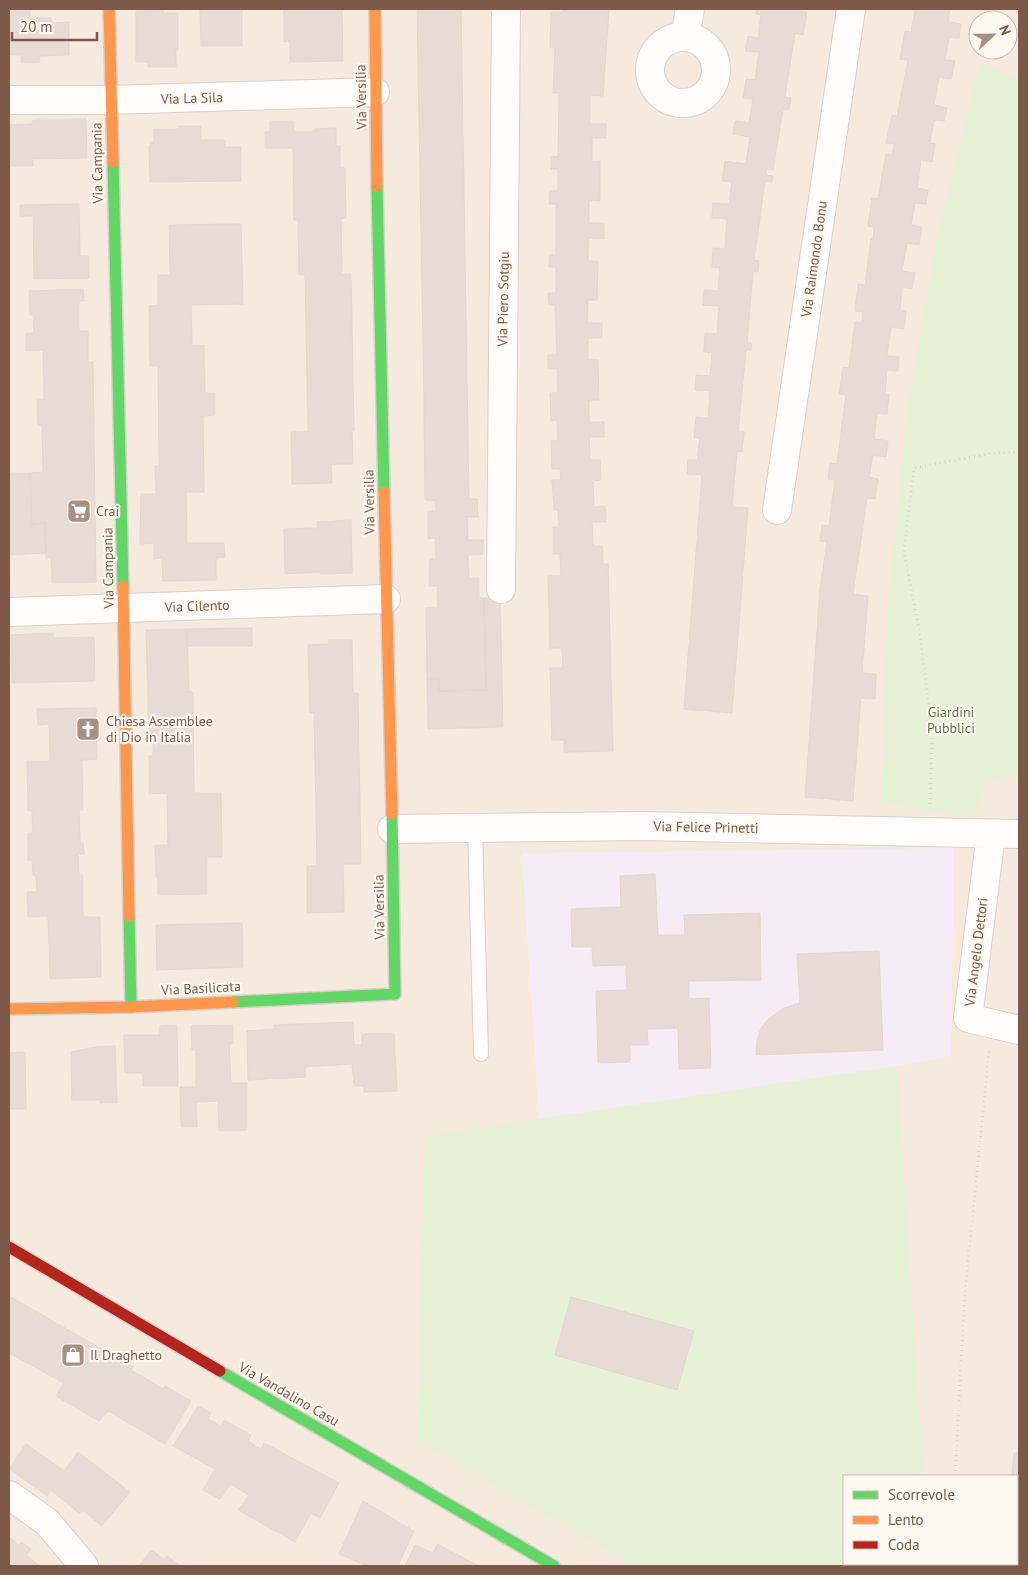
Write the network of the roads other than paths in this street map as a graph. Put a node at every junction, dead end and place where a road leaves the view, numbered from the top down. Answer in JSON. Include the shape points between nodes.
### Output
{"nodes":[{"id":1,"x":109,"y":9,"type":"edge"},
{"id":2,"x":375,"y":9,"type":"edge"},
{"id":3,"x":506,"y":9,"type":"edge"},
{"id":4,"x":690,"y":9,"type":"edge"},
{"id":5,"x":851,"y":9,"type":"edge"},
{"id":6,"x":685,"y":37,"type":"dead end"},
{"id":7,"x":375,"y":92,"type":"junction"},
{"id":8,"x":9,"y":100,"type":"edge"},
{"id":9,"x":110,"y":100,"type":"junction"},
{"id":10,"x":777,"y":510,"type":"dead end"},
{"id":11,"x":501,"y":589,"type":"dead end"},
{"id":12,"x":386,"y":599,"type":"junction"},
{"id":13,"x":124,"y":609,"type":"junction"},
{"id":14,"x":9,"y":612,"type":"edge"},
{"id":15,"x":475,"y":827,"type":"junction"},
{"id":16,"x":392,"y":829,"type":"junction"},
{"id":17,"x":991,"y":834,"type":"junction"},
{"id":18,"x":1019,"y":834,"type":"edge"},
{"id":19,"x":395,"y":994,"type":"joint"},
{"id":20,"x":131,"y":1006,"type":"junction"},
{"id":21,"x":9,"y":1009,"type":"edge"},
{"id":22,"x":1006,"y":1026,"type":"edge"},
{"id":23,"x":481,"y":1054,"type":"dead end"},
{"id":24,"x":9,"y":1247,"type":"edge"},
{"id":25,"x":9,"y":1495,"type":"edge"},
{"id":26,"x":84,"y":1566,"type":"edge"},
{"id":27,"x":554,"y":1566,"type":"edge"}],
"edges":[{"from":1,"to":9,"type":"street","name":"Via Campania"},
{"from":2,"to":7,"type":"street","name":"Via Versilia"},
{"from":3,"to":11,"type":"street","name":"Via Piero Sotgiu"},
{"from":4,"to":6,"type":"street"},
{"from":5,"to":10,"type":"street","name":"Via Raimondo Bonu"},
{"from":7,"to":9,"type":"street","name":"Via La Sila"},
{"from":7,"to":12,"type":"street","name":"Via Versilia"},
{"from":8,"to":9,"type":"street","name":"Via La Sila"},
{"from":9,"to":13,"type":"street","name":"Via Campania"},
{"from":12,"to":13,"type":"street","name":"Via Cilento"},
{"from":12,"to":16,"type":"street","name":"Via Versilia"},
{"from":13,"to":14,"type":"street","name":"Via Cilento"},
{"from":13,"to":20,"type":"street","name":"Via Campania"},
{"from":15,"to":16,"type":"street","name":"Via Felice Prinetti"},
{"from":15,"to":17,"type":"street","name":"Via Felice Prinetti","via":[[643,826]]},
{"from":15,"to":23,"type":"lane"},
{"from":16,"to":19,"type":"street","name":"Via Versilia"},
{"from":17,"to":18,"type":"street","name":"Via Felice Prinetti"},
{"from":17,"to":22,"type":"street","name":"Via Angelo Dettori","via":[[968,1018]]},
{"from":19,"to":20,"type":"street","name":"Via Basilicata"},
{"from":20,"to":21,"type":"street","name":"Via Basilicata"},
{"from":24,"to":27,"type":"street","name":"Via Vandalino Casu"},
{"from":25,"to":26,"type":"street","via":[[47,1522]]}]}
